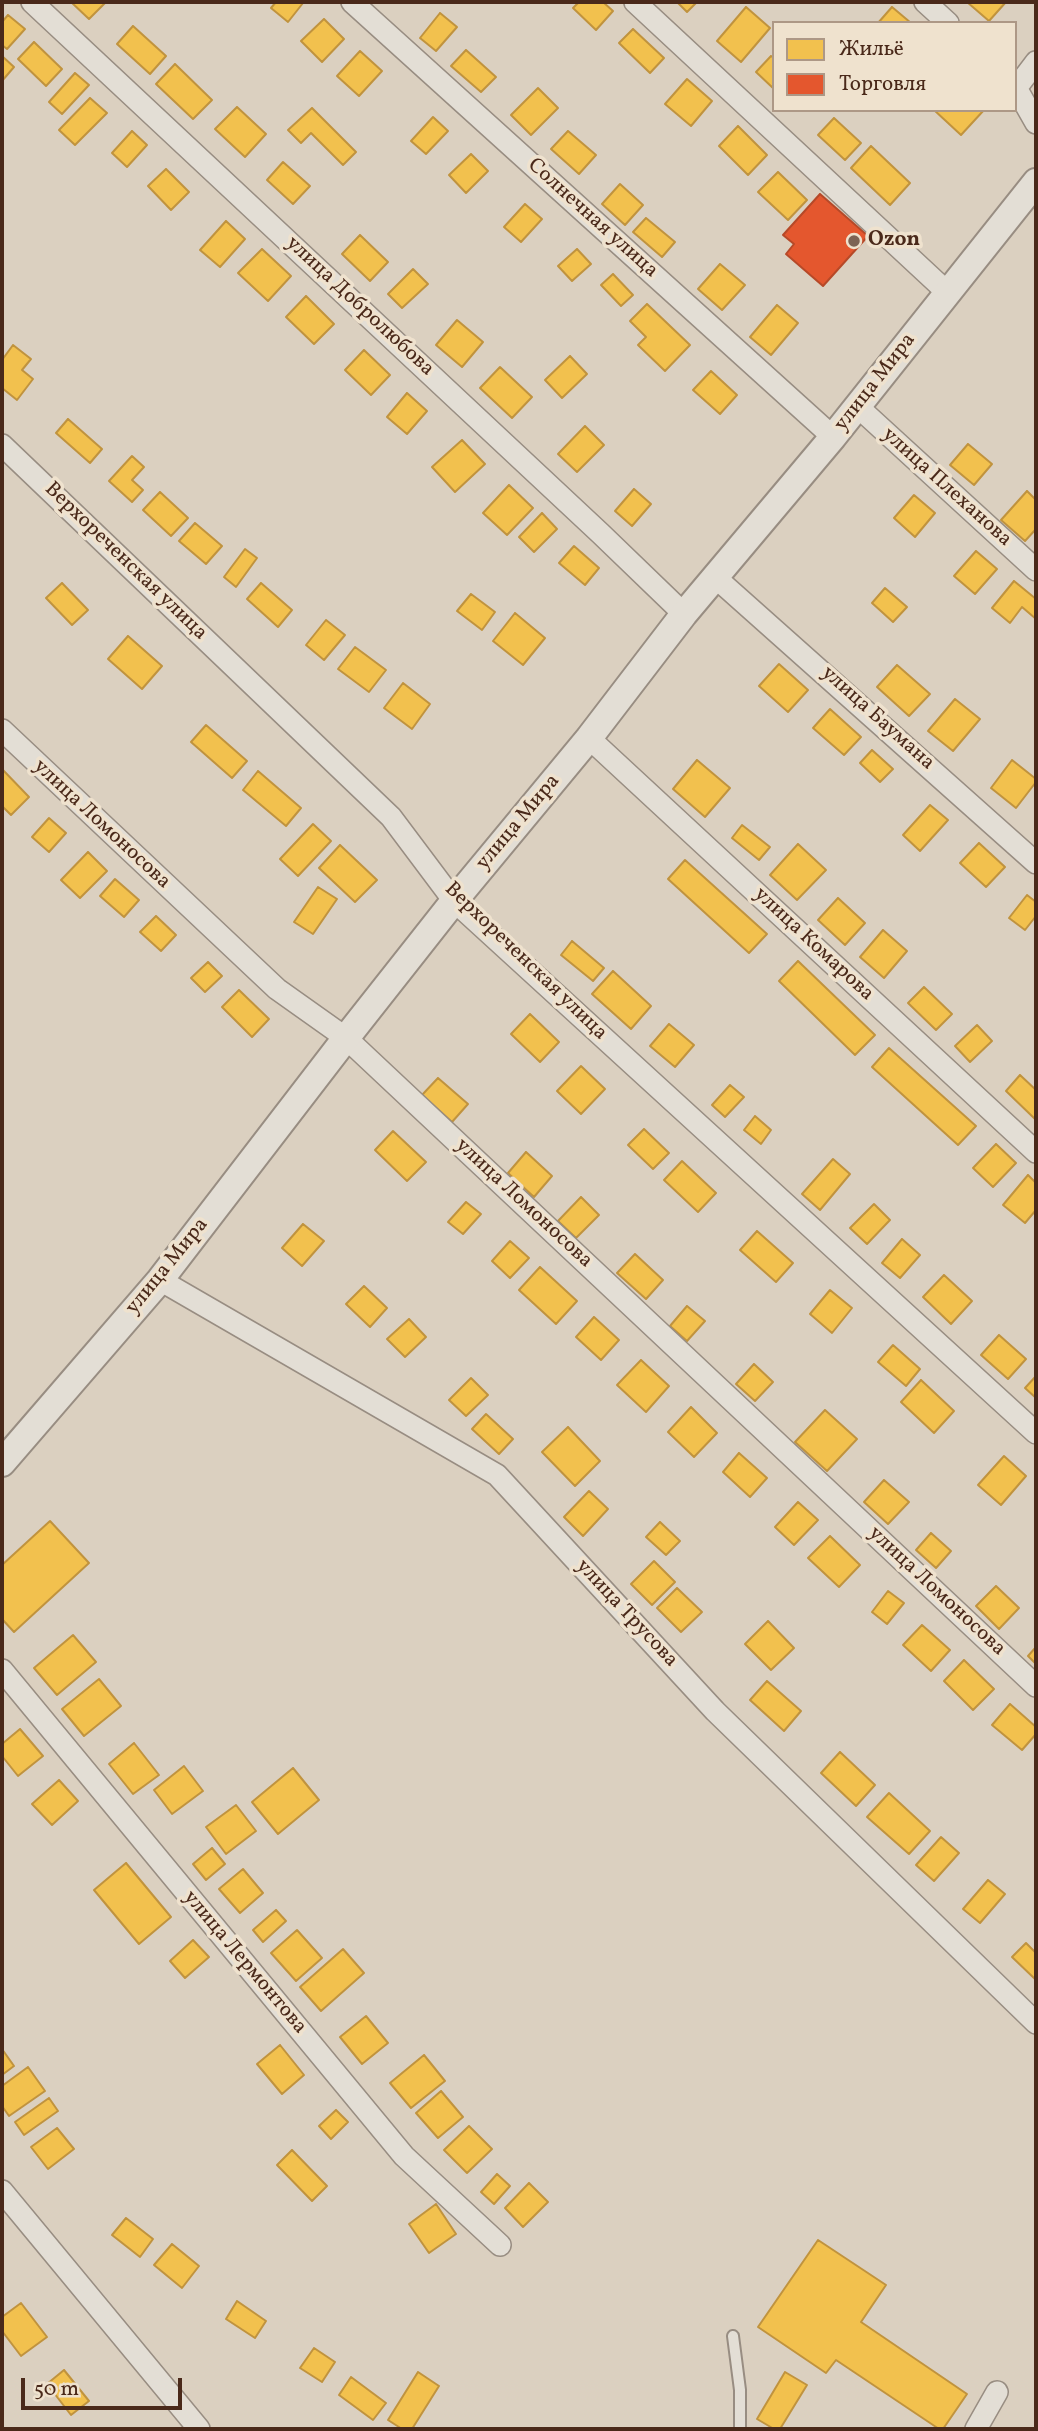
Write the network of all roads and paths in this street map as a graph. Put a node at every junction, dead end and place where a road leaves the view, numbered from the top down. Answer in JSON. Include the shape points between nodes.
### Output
{"nodes":[{"id":1,"x":32,"y":2,"type":"edge"},
{"id":2,"x":352,"y":2,"type":"edge"},
{"id":3,"x":635,"y":2,"type":"edge"},
{"id":4,"x":925,"y":2,"type":"edge"},
{"id":5,"x":945,"y":21,"type":"edge"},
{"id":6,"x":1036,"y":62,"type":"edge"},
{"id":7,"x":1017,"y":85,"type":"edge"},
{"id":8,"x":1017,"y":88,"type":"edge"},
{"id":9,"x":1036,"y":123,"type":"edge"},
{"id":10,"x":1036,"y":182,"type":"edge"},
{"id":11,"x":948,"y":293,"type":"junction"},
{"id":12,"x":857,"y":407,"type":"junction"},
{"id":13,"x":833,"y":437,"type":"junction"},
{"id":14,"x":2,"y":444,"type":"edge"},
{"id":15,"x":1036,"y":570,"type":"edge"},
{"id":16,"x":715,"y":578,"type":"junction"},
{"id":17,"x":684,"y":614,"type":"junction"},
{"id":18,"x":2,"y":730,"type":"edge"},
{"id":19,"x":589,"y":738,"type":"junction"},
{"id":20,"x":1036,"y":863,"type":"edge"},
{"id":21,"x":454,"y":901,"type":"junction"},
{"id":22,"x":346,"y":1038,"type":"junction"},
{"id":23,"x":1036,"y":1152,"type":"edge"},
{"id":24,"x":160,"y":1280,"type":"junction"},
{"id":25,"x":1036,"y":1433,"type":"edge"},
{"id":26,"x":2,"y":1463,"type":"edge"},
{"id":27,"x":2,"y":1670,"type":"edge"},
{"id":28,"x":1036,"y":1686,"type":"edge"},
{"id":29,"x":1036,"y":2023,"type":"edge"},
{"id":30,"x":2,"y":2191,"type":"edge"},
{"id":31,"x":500,"y":2245,"type":"dead end"},
{"id":32,"x":733,"y":2336,"type":"dead end"},
{"id":33,"x":997,"y":2392,"type":"dead end"},
{"id":34,"x":199,"y":2429,"type":"edge"},
{"id":35,"x":740,"y":2429,"type":"edge"},
{"id":36,"x":976,"y":2429,"type":"edge"}],
"edges":[{"from":1,"to":17,"type":"street","name":"улица Добролюбова"},
{"from":2,"to":13,"type":"street","name":"Солнечная улица"},
{"from":3,"to":11,"type":"street"},
{"from":4,"to":5,"type":"street"},
{"from":6,"to":7,"type":"street"},
{"from":8,"to":9,"type":"street"},
{"from":10,"to":11,"type":"street","name":"улица Мира"},
{"from":11,"to":12,"type":"street","name":"улица Мира"},
{"from":12,"to":13,"type":"street","name":"улица Мира"},
{"from":12,"to":15,"type":"street","name":"улица Плеханова"},
{"from":13,"to":16,"type":"street","name":"улица Мира"},
{"from":14,"to":21,"type":"street","name":"Верхореченская улица","via":[[391,817]]},
{"from":16,"to":17,"type":"street","name":"улица Мира"},
{"from":16,"to":20,"type":"street","name":"улица Баумана"},
{"from":17,"to":19,"type":"street","name":"улица Мира"},
{"from":18,"to":22,"type":"street","name":"улица Ломоносова","via":[[277,989]]},
{"from":19,"to":21,"type":"street","name":"улица Мира"},
{"from":19,"to":23,"type":"street","name":"улица Комарова"},
{"from":21,"to":22,"type":"street","name":"улица Мира"},
{"from":21,"to":25,"type":"street","name":"Верхореченская улица"},
{"from":22,"to":24,"type":"street","name":"улица Мира"},
{"from":22,"to":28,"type":"street","name":"улица Ломоносова"},
{"from":24,"to":26,"type":"street","name":"улица Мира"},
{"from":24,"to":29,"type":"street","name":"улица Трусова","via":[[497,1475],[715,1711]]},
{"from":27,"to":31,"type":"street","name":"улица Лермонтова","via":[[404,2156]]},
{"from":30,"to":34,"type":"street"},
{"from":32,"to":35,"type":"lane"},
{"from":33,"to":36,"type":"street"}]}
